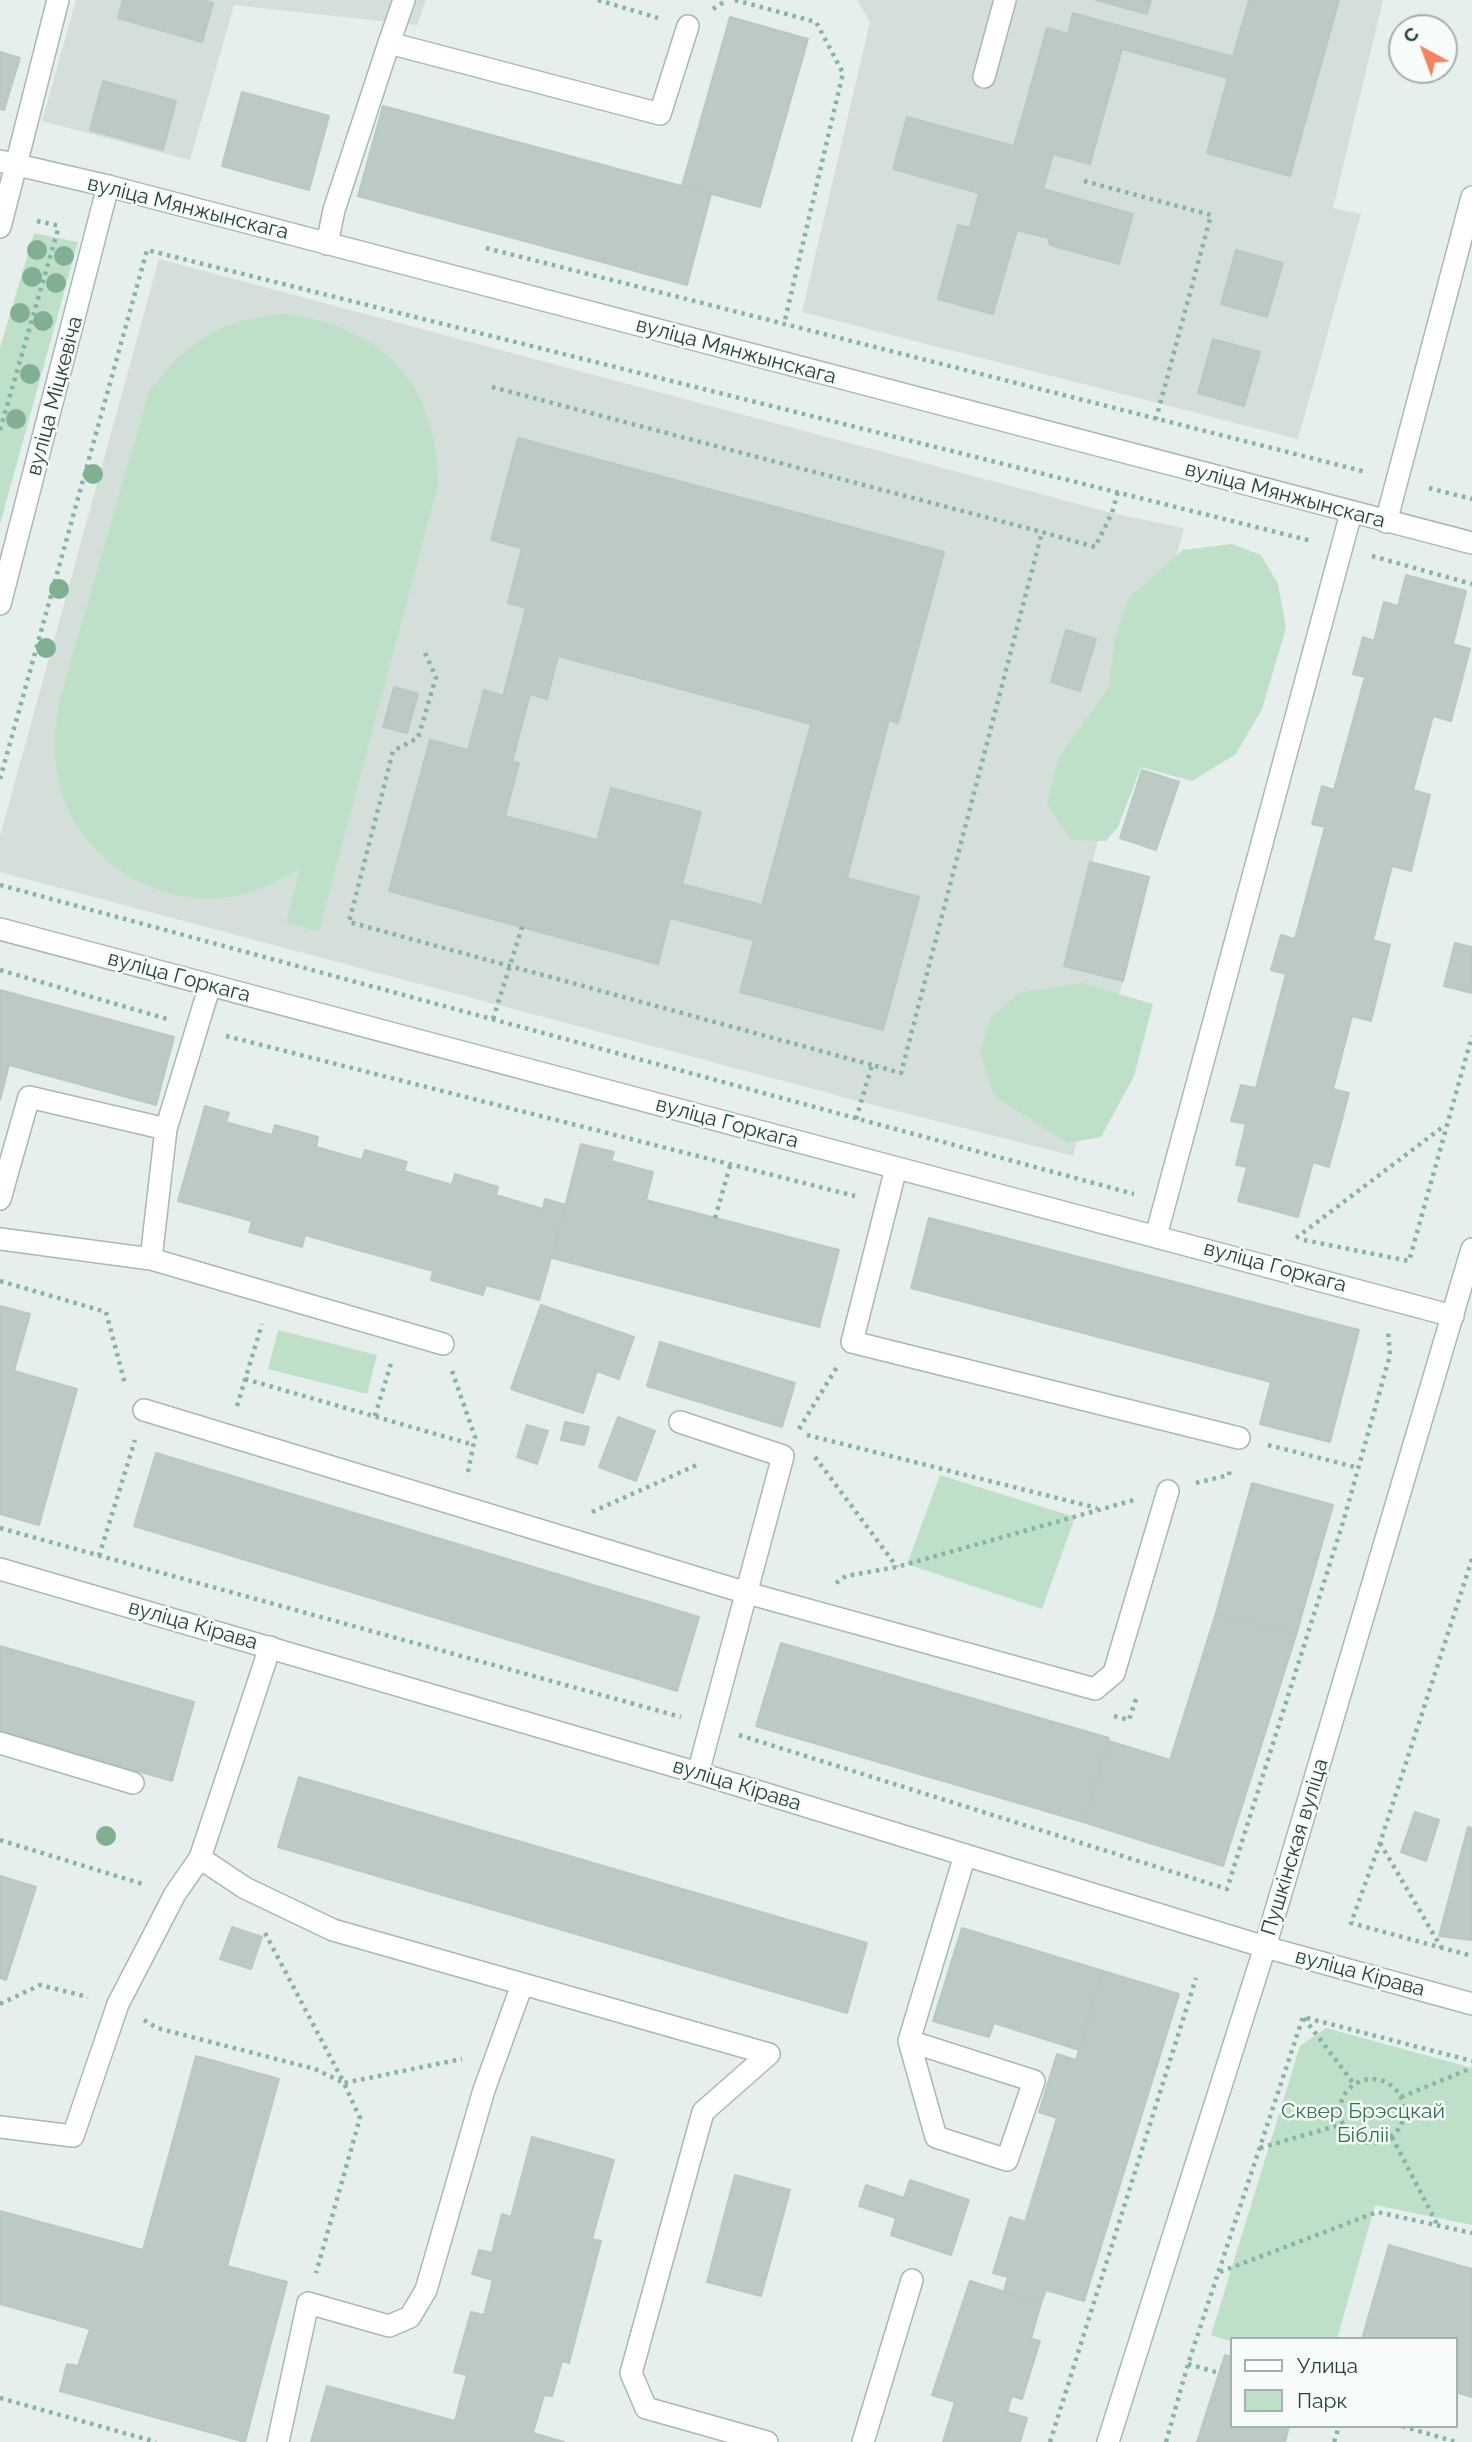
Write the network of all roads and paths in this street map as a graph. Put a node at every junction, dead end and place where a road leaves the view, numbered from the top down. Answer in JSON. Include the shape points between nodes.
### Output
{"nodes":[{"id":1,"x":58,"y":0,"type":"edge"},
{"id":2,"x":404,"y":0,"type":"edge"},
{"id":3,"x":735,"y":0,"type":"edge"},
{"id":4,"x":1006,"y":0,"type":"edge"},
{"id":5,"x":688,"y":26,"type":"dead end"},
{"id":6,"x":389,"y":43,"type":"junction"},
{"id":7,"x":984,"y":77,"type":"dead end"},
{"id":8,"x":8,"y":163,"type":"edge"},
{"id":9,"x":1084,"y":181,"type":"dead end"},
{"id":10,"x":108,"y":187,"type":"junction"},
{"id":11,"x":1472,"y":197,"type":"edge"},
{"id":12,"x":37,"y":220,"type":"dead end"},
{"id":13,"x":59,"y":226,"type":"junction"},
{"id":14,"x":0,"y":227,"type":"edge"},
{"id":15,"x":70,"y":228,"type":"dead end"},
{"id":16,"x":327,"y":244,"type":"junction"},
{"id":17,"x":482,"y":247,"type":"dead end"},
{"id":18,"x":784,"y":324,"type":"junction"},
{"id":19,"x":492,"y":387,"type":"dead end"},
{"id":20,"x":1156,"y":418,"type":"junction"},
{"id":21,"x":0,"y":430,"type":"edge"},
{"id":22,"x":1143,"y":458,"type":"junction"},
{"id":23,"x":1397,"y":480,"type":"junction"},
{"id":24,"x":1118,"y":491,"type":"junction"},
{"id":25,"x":1472,"y":499,"type":"edge"},
{"id":26,"x":1351,"y":513,"type":"junction"},
{"id":27,"x":1386,"y":522,"type":"junction"},
{"id":28,"x":1042,"y":532,"type":"junction"},
{"id":29,"x":1472,"y":543,"type":"edge"},
{"id":30,"x":1341,"y":548,"type":"junction"},
{"id":31,"x":1472,"y":584,"type":"edge"},
{"id":32,"x":0,"y":604,"type":"edge"},
{"id":33,"x":425,"y":653,"type":"dead end"},
{"id":34,"x":0,"y":779,"type":"edge"},
{"id":35,"x":0,"y":885,"type":"edge"},
{"id":36,"x":522,"y":927,"type":"dead end"},
{"id":37,"x":0,"y":929,"type":"edge"},
{"id":38,"x":510,"y":966,"type":"junction"},
{"id":39,"x":0,"y":970,"type":"edge"},
{"id":40,"x":210,"y":985,"type":"junction"},
{"id":41,"x":493,"y":1019,"type":"junction"},
{"id":42,"x":197,"y":1028,"type":"junction"},
{"id":43,"x":1472,"y":1036,"type":"edge"},
{"id":44,"x":872,"y":1065,"type":"junction"},
{"id":45,"x":856,"y":1119,"type":"junction"},
{"id":46,"x":1445,"y":1126,"type":"junction"},
{"id":47,"x":166,"y":1129,"type":"junction"},
{"id":48,"x":730,"y":1166,"type":"junction"},
{"id":49,"x":896,"y":1168,"type":"junction"},
{"id":50,"x":890,"y":1195,"type":"junction"},
{"id":51,"x":0,"y":1199,"type":"edge"},
{"id":52,"x":1165,"y":1203,"type":"junction"},
{"id":53,"x":715,"y":1218,"type":"dead end"},
{"id":54,"x":1283,"y":1235,"type":"dead end"},
{"id":55,"x":1156,"y":1236,"type":"junction"},
{"id":56,"x":0,"y":1238,"type":"edge"},
{"id":57,"x":1296,"y":1238,"type":"junction"},
{"id":58,"x":1472,"y":1249,"type":"edge"},
{"id":59,"x":151,"y":1259,"type":"junction"},
{"id":60,"x":0,"y":1281,"type":"edge"},
{"id":61,"x":1467,"y":1287,"type":"edge"},
{"id":62,"x":271,"y":1296,"type":"junction"},
{"id":63,"x":1454,"y":1316,"type":"junction"},
{"id":64,"x":1375,"y":1327,"type":"dead end"},
{"id":65,"x":400,"y":1332,"type":"junction"},
{"id":66,"x":852,"y":1342,"type":"junction"},
{"id":67,"x":443,"y":1344,"type":"joint"},
{"id":68,"x":245,"y":1379,"type":"junction"},
{"id":69,"x":127,"y":1392,"type":"dead end"},
{"id":70,"x":144,"y":1410,"type":"dead end"},
{"id":71,"x":376,"y":1416,"type":"junction"},
{"id":72,"x":680,"y":1422,"type":"dead end"},
{"id":73,"x":137,"y":1432,"type":"dead end"},
{"id":74,"x":797,"y":1433,"type":"junction"},
{"id":75,"x":229,"y":1434,"type":"junction"},
{"id":76,"x":1239,"y":1438,"type":"junction"},
{"id":77,"x":745,"y":1444,"type":"junction"},
{"id":78,"x":805,"y":1444,"type":"dead end"},
{"id":79,"x":474,"y":1445,"type":"junction"},
{"id":80,"x":814,"y":1455,"type":"dead end"},
{"id":81,"x":1359,"y":1468,"type":"junction"},
{"id":82,"x":1168,"y":1491,"type":"junction"},
{"id":83,"x":461,"y":1505,"type":"junction"},
{"id":84,"x":1098,"y":1509,"type":"junction"},
{"id":85,"x":0,"y":1528,"type":"edge"},
{"id":86,"x":547,"y":1532,"type":"junction"},
{"id":87,"x":99,"y":1556,"type":"junction"},
{"id":88,"x":1472,"y":1559,"type":"edge"},
{"id":89,"x":897,"y":1567,"type":"junction"},
{"id":90,"x":0,"y":1569,"type":"edge"},
{"id":91,"x":747,"y":1593,"type":"junction"},
{"id":92,"x":799,"y":1608,"type":"junction"},
{"id":93,"x":270,"y":1647,"type":"junction"},
{"id":94,"x":712,"y":1726,"type":"junction"},
{"id":95,"x":0,"y":1742,"type":"edge"},
{"id":96,"x":698,"y":1773,"type":"junction"},
{"id":97,"x":133,"y":1783,"type":"dead end"},
{"id":98,"x":0,"y":1840,"type":"edge"},
{"id":99,"x":1380,"y":1843,"type":"junction"},
{"id":100,"x":965,"y":1855,"type":"junction"},
{"id":101,"x":200,"y":1857,"type":"junction"},
{"id":102,"x":245,"y":1888,"type":"junction"},
{"id":103,"x":175,"y":1894,"type":"junction"},
{"id":104,"x":1265,"y":1947,"type":"junction"},
{"id":105,"x":1441,"y":1948,"type":"junction"},
{"id":106,"x":1472,"y":1956,"type":"edge"},
{"id":107,"x":1196,"y":1978,"type":"dead end"},
{"id":108,"x":522,"y":1985,"type":"junction"},
{"id":109,"x":0,"y":2004,"type":"edge"},
{"id":110,"x":118,"y":2004,"type":"junction"},
{"id":111,"x":1472,"y":2004,"type":"edge"},
{"id":112,"x":1303,"y":2017,"type":"junction"},
{"id":113,"x":909,"y":2041,"type":"junction"},
{"id":114,"x":500,"y":2051,"type":"junction"},
{"id":115,"x":1472,"y":2061,"type":"edge"},
{"id":116,"x":1472,"y":2068,"type":"edge"},
{"id":117,"x":344,"y":2083,"type":"junction"},
{"id":118,"x":1354,"y":2084,"type":"junction"},
{"id":119,"x":1401,"y":2097,"type":"junction"},
{"id":120,"x":1343,"y":2124,"type":"junction"},
{"id":121,"x":0,"y":2127,"type":"edge"},
{"id":122,"x":1392,"y":2137,"type":"junction"},
{"id":123,"x":1260,"y":2148,"type":"junction"},
{"id":124,"x":1439,"y":2226,"type":"junction"},
{"id":125,"x":1472,"y":2233,"type":"edge"},
{"id":126,"x":1219,"y":2272,"type":"junction"},
{"id":127,"x":912,"y":2280,"type":"dead end"},
{"id":128,"x":308,"y":2303,"type":"junction"},
{"id":129,"x":1188,"y":2364,"type":"junction"},
{"id":130,"x":1219,"y":2373,"type":"dead end"},
{"id":131,"x":0,"y":2398,"type":"edge"},
{"id":132,"x":1409,"y":2428,"type":"edge"},
{"id":133,"x":156,"y":2442,"type":"edge"},
{"id":134,"x":278,"y":2442,"type":"edge"},
{"id":135,"x":767,"y":2442,"type":"edge"},
{"id":136,"x":863,"y":2442,"type":"edge"},
{"id":137,"x":1050,"y":2442,"type":"edge"},
{"id":138,"x":1108,"y":2442,"type":"edge"},
{"id":139,"x":1166,"y":2442,"type":"edge"},
{"id":140,"x":1456,"y":2442,"type":"edge"}],
"edges":[{"from":1,"to":8,"type":"street"},
{"from":2,"to":6,"type":"street"},
{"from":3,"to":18,"type":"path","via":[[816,22],[843,72]]},
{"from":4,"to":7,"type":"street"},
{"from":5,"to":6,"type":"street","via":[[660,114]]},
{"from":6,"to":16,"type":"street"},
{"from":8,"to":10,"type":"street","name":"вуліца Мянжынскага"},
{"from":8,"to":14,"type":"street"},
{"from":9,"to":20,"type":"path","via":[[1211,215]]},
{"from":10,"to":16,"type":"street","name":"вуліца Мянжынскага"},
{"from":10,"to":32,"type":"street","name":"вуліца Міцкевіча"},
{"from":11,"to":23,"type":"street"},
{"from":12,"to":13,"type":"path"},
{"from":13,"to":15,"type":"path"},
{"from":13,"to":21,"type":"path"},
{"from":16,"to":22,"type":"street","name":"вуліца Мянжынскага"},
{"from":17,"to":18,"type":"path"},
{"from":18,"to":20,"type":"path"},
{"from":19,"to":28,"type":"path"},
{"from":20,"to":22,"type":"path"},
{"from":20,"to":23,"type":"path"},
{"from":22,"to":24,"type":"path"},
{"from":22,"to":26,"type":"street","name":"вуліца Мянжынскага"},
{"from":23,"to":25,"type":"path"},
{"from":23,"to":27,"type":"street"},
{"from":24,"to":28,"type":"path","via":[[1095,547]]},
{"from":24,"to":30,"type":"path"},
{"from":24,"to":34,"type":"path","via":[[147,250]]},
{"from":26,"to":27,"type":"street","name":"вуліца Мянжынскага"},
{"from":26,"to":30,"type":"street"},
{"from":27,"to":29,"type":"street","name":"вуліца Мянжынскага"},
{"from":28,"to":44,"type":"path","via":[[901,1073]]},
{"from":30,"to":31,"type":"path"},
{"from":30,"to":52,"type":"street"},
{"from":33,"to":38,"type":"path","via":[[436,677],[418,738],[393,751],[349,922]]},
{"from":35,"to":41,"type":"path"},
{"from":36,"to":38,"type":"path"},
{"from":37,"to":40,"type":"street","name":"вуліца Горкага"},
{"from":38,"to":41,"type":"path"},
{"from":38,"to":44,"type":"path"},
{"from":39,"to":42,"type":"path"},
{"from":40,"to":42,"type":"street"},
{"from":40,"to":49,"type":"street","name":"вуліца Горкага"},
{"from":41,"to":45,"type":"path"},
{"from":42,"to":47,"type":"street"},
{"from":42,"to":48,"type":"path"},
{"from":43,"to":46,"type":"path"},
{"from":44,"to":45,"type":"path"},
{"from":45,"to":52,"type":"path"},
{"from":46,"to":57,"type":"path"},
{"from":46,"to":57,"type":"path","via":[[1409,1261]]},
{"from":47,"to":51,"type":"street","via":[[29,1097]]},
{"from":47,"to":59,"type":"street"},
{"from":48,"to":50,"type":"path","via":[[847,1196]]},
{"from":48,"to":53,"type":"path"},
{"from":49,"to":50,"type":"street"},
{"from":49,"to":55,"type":"street","name":"вуліца Горкага"},
{"from":50,"to":66,"type":"street"},
{"from":52,"to":55,"type":"street"},
{"from":54,"to":57,"type":"path"},
{"from":55,"to":63,"type":"street","name":"вуліца Горкага"},
{"from":56,"to":59,"type":"street"},
{"from":58,"to":61,"type":"street","name":"Пушкінская вуліца"},
{"from":59,"to":62,"type":"street"},
{"from":60,"to":69,"type":"path","via":[[106,1312]]},
{"from":61,"to":63,"type":"street","name":"Пушкінская вуліца"},
{"from":62,"to":65,"type":"street"},
{"from":62,"to":68,"type":"path"},
{"from":63,"to":104,"type":"street","name":"Пушкінская вуліца"},
{"from":64,"to":81,"type":"path","via":[[1388,1330],[1390,1355]]},
{"from":65,"to":67,"type":"street"},
{"from":65,"to":71,"type":"path"},
{"from":66,"to":74,"type":"path"},
{"from":66,"to":76,"type":"street"},
{"from":67,"to":79,"type":"path"},
{"from":68,"to":71,"type":"path"},
{"from":68,"to":75,"type":"path"},
{"from":70,"to":75,"type":"street"},
{"from":71,"to":79,"type":"path"},
{"from":72,"to":77,"type":"street"},
{"from":73,"to":87,"type":"path"},
{"from":74,"to":78,"type":"path"},
{"from":74,"to":84,"type":"path"},
{"from":75,"to":83,"type":"street"},
{"from":76,"to":81,"type":"path"},
{"from":76,"to":82,"type":"path","via":[[1229,1475]]},
{"from":77,"to":86,"type":"path"},
{"from":77,"to":91,"type":"street","via":[[783,1456]]},
{"from":79,"to":83,"type":"path"},
{"from":80,"to":89,"type":"path"},
{"from":81,"to":94,"type":"path","via":[[1227,1889]]},
{"from":82,"to":84,"type":"path"},
{"from":82,"to":92,"type":"street","via":[[1114,1673],[1095,1689]]},
{"from":83,"to":86,"type":"street"},
{"from":84,"to":89,"type":"path"},
{"from":85,"to":87,"type":"path"},
{"from":86,"to":91,"type":"street"},
{"from":87,"to":94,"type":"path"},
{"from":88,"to":99,"type":"path"},
{"from":89,"to":92,"type":"path","via":[[846,1576]]},
{"from":90,"to":93,"type":"street","name":"вуліца Кірава"},
{"from":91,"to":92,"type":"street"},
{"from":91,"to":94,"type":"street"},
{"from":93,"to":96,"type":"street","name":"вуліца Кірава"},
{"from":93,"to":101,"type":"street"},
{"from":94,"to":96,"type":"street"},
{"from":95,"to":97,"type":"street"},
{"from":96,"to":100,"type":"street","name":"вуліца Кірава"},
{"from":98,"to":103,"type":"path"},
{"from":99,"to":105,"type":"path"},
{"from":99,"to":105,"type":"path","via":[[1350,1923]]},
{"from":100,"to":104,"type":"street","name":"вуліца Кірава"},
{"from":100,"to":113,"type":"street"},
{"from":101,"to":102,"type":"street"},
{"from":101,"to":103,"type":"street"},
{"from":102,"to":108,"type":"street","via":[[333,1930]]},
{"from":102,"to":117,"type":"path"},
{"from":103,"to":110,"type":"street"},
{"from":104,"to":111,"type":"street","name":"вуліца Кірава"},
{"from":104,"to":138,"type":"street","name":"Пушкінская вуліца"},
{"from":105,"to":106,"type":"path"},
{"from":107,"to":137,"type":"path"},
{"from":108,"to":114,"type":"street"},
{"from":108,"to":135,"type":"street","via":[[769,2054],[703,2112],[632,2373],[646,2408]]},
{"from":109,"to":110,"type":"path","via":[[40,1985]]},
{"from":110,"to":117,"type":"path","via":[[157,2028],[315,2069]]},
{"from":110,"to":121,"type":"street","via":[[73,2136]]},
{"from":112,"to":115,"type":"path"},
{"from":112,"to":118,"type":"path"},
{"from":112,"to":123,"type":"path"},
{"from":113,"to":113,"type":"street","via":[[936,2137],[1007,2160],[1034,2081]]},
{"from":114,"to":117,"type":"path"},
{"from":114,"to":128,"type":"street","via":[[426,2290],[410,2317],[389,2326]]},
{"from":116,"to":119,"type":"path"},
{"from":117,"to":128,"type":"path","via":[[360,2118]]},
{"from":118,"to":119,"type":"path","via":[[1386,2082]]},
{"from":118,"to":120,"type":"path","via":[[1342,2100]]},
{"from":119,"to":122,"type":"path","via":[[1404,2119]]},
{"from":120,"to":122,"type":"path","via":[[1361,2141],[1382,2142]]},
{"from":120,"to":123,"type":"path"},
{"from":122,"to":124,"type":"path"},
{"from":123,"to":126,"type":"path"},
{"from":124,"to":125,"type":"path"},
{"from":124,"to":126,"type":"path","via":[[1377,2212]]},
{"from":126,"to":129,"type":"path"},
{"from":127,"to":136,"type":"street"},
{"from":128,"to":134,"type":"street"},
{"from":129,"to":130,"type":"path"},
{"from":129,"to":139,"type":"path"},
{"from":131,"to":133,"type":"path"},
{"from":132,"to":140,"type":"path"}]}
